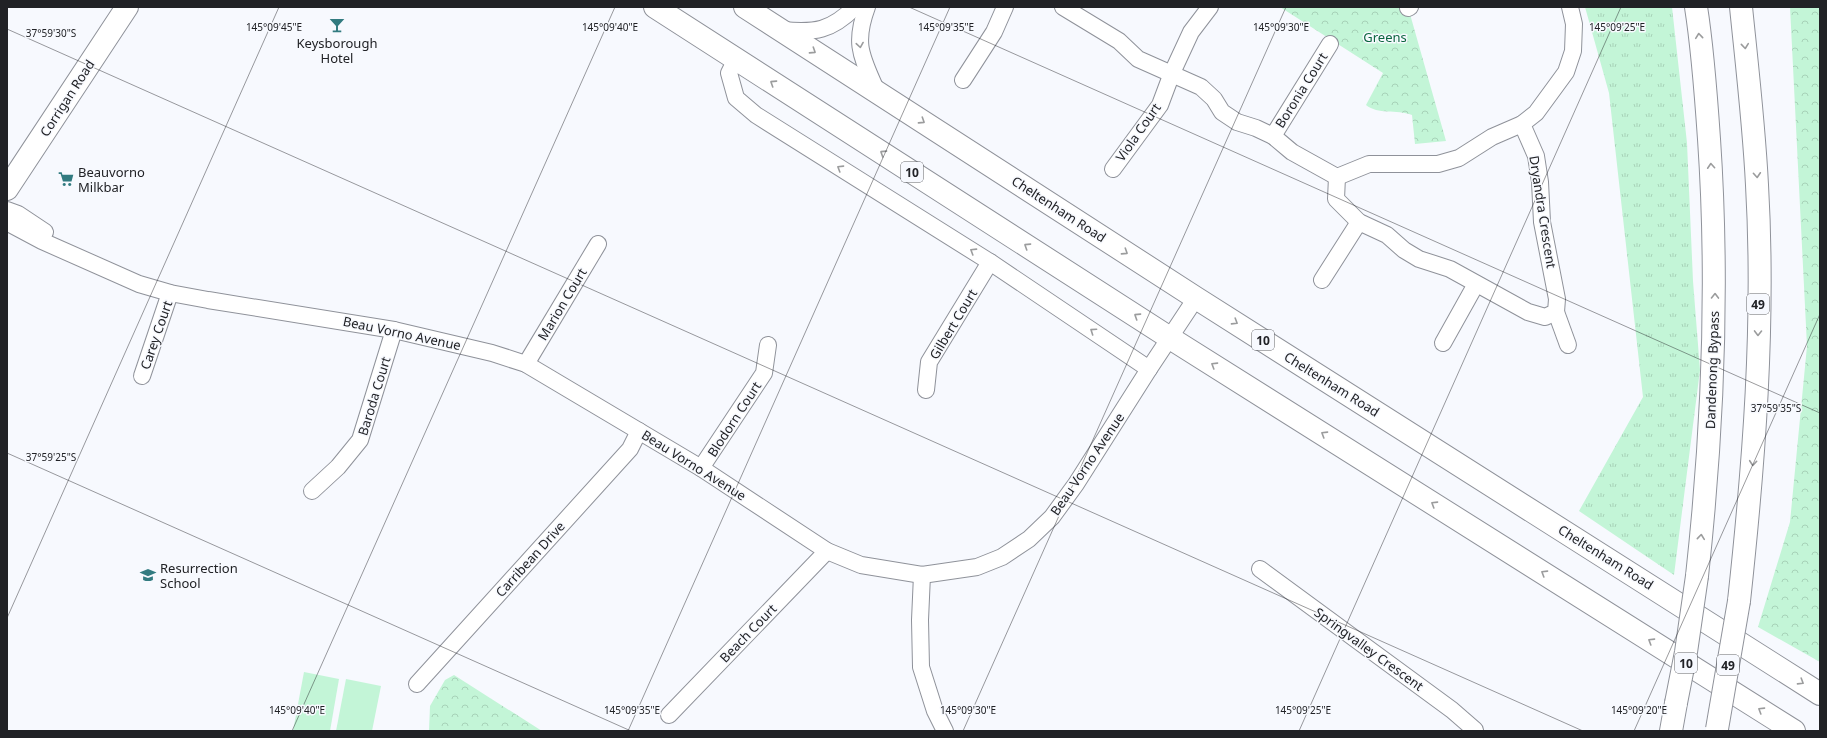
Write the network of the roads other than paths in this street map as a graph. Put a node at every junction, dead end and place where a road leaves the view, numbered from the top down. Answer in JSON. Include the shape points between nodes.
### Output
{"nodes":[{"id":1,"x":127,"y":7,"type":"edge"},
{"id":2,"x":655,"y":7,"type":"edge"},
{"id":3,"x":745,"y":7,"type":"edge"},
{"id":4,"x":855,"y":7,"type":"edge"},
{"id":5,"x":867,"y":7,"type":"edge"},
{"id":6,"x":1005,"y":7,"type":"edge"},
{"id":7,"x":1063,"y":7,"type":"edge"},
{"id":8,"x":1210,"y":7,"type":"edge"},
{"id":9,"x":1570,"y":7,"type":"edge"},
{"id":10,"x":1696,"y":7,"type":"edge"},
{"id":11,"x":1741,"y":7,"type":"edge"},
{"id":12,"x":780,"y":30,"type":"junction"},
{"id":13,"x":1330,"y":44,"type":"dead end"},
{"id":14,"x":736,"y":59,"type":"junction"},
{"id":15,"x":1172,"y":73,"type":"junction"},
{"id":16,"x":963,"y":80,"type":"dead end"},
{"id":17,"x":877,"y":92,"type":"junction"},
{"id":18,"x":1522,"y":124,"type":"junction"},
{"id":19,"x":1273,"y":136,"type":"junction"},
{"id":20,"x":1113,"y":169,"type":"dead end"},
{"id":21,"x":1337,"y":177,"type":"junction"},
{"id":22,"x":7,"y":189,"type":"edge"},
{"id":23,"x":7,"y":210,"type":"edge"},
{"id":24,"x":7,"y":219,"type":"edge"},
{"id":25,"x":1360,"y":222,"type":"junction"},
{"id":26,"x":598,"y":244,"type":"dead end"},
{"id":27,"x":71,"y":253,"type":"junction"},
{"id":28,"x":990,"y":262,"type":"junction"},
{"id":29,"x":1322,"y":280,"type":"dead end"},
{"id":30,"x":1476,"y":284,"type":"junction"},
{"id":31,"x":170,"y":293,"type":"junction"},
{"id":32,"x":1196,"y":298,"type":"junction"},
{"id":33,"x":1556,"y":312,"type":"junction"},
{"id":34,"x":394,"y":330,"type":"junction"},
{"id":35,"x":1170,"y":338,"type":"junction"},
{"id":36,"x":1443,"y":343,"type":"dead end"},
{"id":37,"x":768,"y":345,"type":"dead end"},
{"id":38,"x":1568,"y":345,"type":"dead end"},
{"id":39,"x":526,"y":364,"type":"junction"},
{"id":40,"x":1149,"y":369,"type":"junction"},
{"id":41,"x":142,"y":376,"type":"dead end"},
{"id":42,"x":926,"y":390,"type":"dead end"},
{"id":43,"x":639,"y":431,"type":"junction"},
{"id":44,"x":701,"y":468,"type":"junction"},
{"id":45,"x":312,"y":491,"type":"dead end"},
{"id":46,"x":827,"y":551,"type":"junction"},
{"id":47,"x":1260,"y":569,"type":"dead end"},
{"id":48,"x":922,"y":575,"type":"junction"},
{"id":49,"x":417,"y":684,"type":"dead end"},
{"id":50,"x":1820,"y":694,"type":"edge"},
{"id":51,"x":669,"y":714,"type":"dead end"},
{"id":52,"x":1717,"y":730,"type":"edge"},
{"id":53,"x":945,"y":731,"type":"edge"},
{"id":54,"x":1474,"y":731,"type":"edge"},
{"id":55,"x":1671,"y":731,"type":"edge"},
{"id":56,"x":1794,"y":731,"type":"edge"}],
"edges":[{"from":1,"to":22,"type":"main road","name":"Corrigan Road"},
{"from":2,"to":14,"type":"main road","number":"10"},
{"from":3,"to":12,"type":"main road","name":"Cheltenham Road","number":"10"},
{"from":4,"to":12,"type":"street","via":[[836,23],[823,29],[810,32]]},
{"from":5,"to":17,"type":"street","one_way":true,"via":[[859,36],[867,69]]},
{"from":6,"to":16,"type":"street","via":[[994,32]]},
{"from":7,"to":15,"type":"street","via":[[1119,41],[1138,58]]},
{"from":8,"to":15,"type":"street","name":"Viola Court","via":[[1191,32]]},
{"from":9,"to":18,"type":"street","via":[[1574,24],[1573,51],[1566,72],[1536,113]]},
{"from":55,"to":10,"type":"main road","name":"Dandenong Bypass","one_way":true,"bridge":true,"via":[[1697,576],[1712,408],[1715,276],[1713,200]]},
{"from":11,"to":52,"type":"main road","number":"49","one_way":true,"bridge":true,"via":[[1758,185],[1757,401],[1739,601]]},
{"from":12,"to":17,"type":"main road","name":"Cheltenham Road","number":"10","one_way":true},
{"from":13,"to":19,"type":"street","name":"Boronia Court"},
{"from":28,"to":14,"type":"street","one_way":true,"via":[[756,115],[734,94],[729,73]]},
{"from":35,"to":14,"type":"main road","number":"10","one_way":true},
{"from":15,"to":19,"type":"street","via":[[1201,86],[1222,112],[1237,122]]},
{"from":15,"to":20,"type":"street","name":"Viola Court","via":[[1160,105]]},
{"from":17,"to":32,"type":"main road","name":"Cheltenham Road","number":"10","one_way":true},
{"from":18,"to":21,"type":"street","via":[[1492,137],[1459,158],[1438,164],[1369,164]]},
{"from":18,"to":33,"type":"street","name":"Dryandra Crescent","via":[[1536,156],[1542,222],[1557,299]]},
{"from":19,"to":21,"type":"street","via":[[1292,152]]},
{"from":21,"to":25,"type":"street","via":[[1336,199]]},
{"from":23,"to":27,"type":"street","name":"Beau Vorno Avenue","via":[[43,230]]},
{"from":24,"to":27,"type":"street","name":"Beau Vorno Avenue","via":[[12,225]]},
{"from":25,"to":29,"type":"street"},
{"from":25,"to":30,"type":"street","via":[[1387,235],[1419,259],[1450,269]]},
{"from":26,"to":39,"type":"street","name":"Marion Court"},
{"from":27,"to":31,"type":"street","name":"Beau Vorno Avenue","via":[[139,284]]},
{"from":40,"to":28,"type":"street","one_way":true},
{"from":28,"to":42,"type":"street","name":"Gilbert Court","via":[[930,362]]},
{"from":30,"to":33,"type":"street","via":[[1528,312],[1545,317]]},
{"from":30,"to":36,"type":"street"},
{"from":31,"to":34,"type":"street","name":"Beau Vorno Avenue"},
{"from":31,"to":41,"type":"street","name":"Carey Court"},
{"from":32,"to":35,"type":"street","name":"Beau Vorno Avenue"},
{"from":32,"to":50,"type":"main road","name":"Cheltenham Road","number":"10","one_way":true},
{"from":33,"to":38,"type":"street","name":"Dryandra Crescent"},
{"from":34,"to":39,"type":"street","name":"Beau Vorno Avenue","via":[[492,352]]},
{"from":34,"to":45,"type":"street","name":"Baroda Court","via":[[360,440],[338,468]]},
{"from":35,"to":40,"type":"street","name":"Beau Vorno Avenue"},
{"from":56,"to":35,"type":"main road","number":"10","one_way":true},
{"from":37,"to":44,"type":"street","name":"Blodorn Court","via":[[764,373]]},
{"from":39,"to":43,"type":"street","name":"Beau Vorno Avenue"},
{"from":40,"to":48,"type":"street","name":"Beau Vorno Avenue","via":[[1076,484],[1052,517],[1029,540],[1002,557],[977,567]]},
{"from":43,"to":44,"type":"street","name":"Beau Vorno Avenue"},
{"from":43,"to":49,"type":"street","name":"Carribean Drive","via":[[630,450]]},
{"from":44,"to":46,"type":"street","name":"Beau Vorno Avenue"},
{"from":46,"to":48,"type":"street","name":"Beau Vorno Avenue","via":[[861,565]]},
{"from":46,"to":51,"type":"street","name":"Beach Court"},
{"from":47,"to":54,"type":"street","name":"Springvalley Crescent","via":[[1452,710]]},
{"from":48,"to":53,"type":"street","via":[[921,667],[935,711]]}]}
